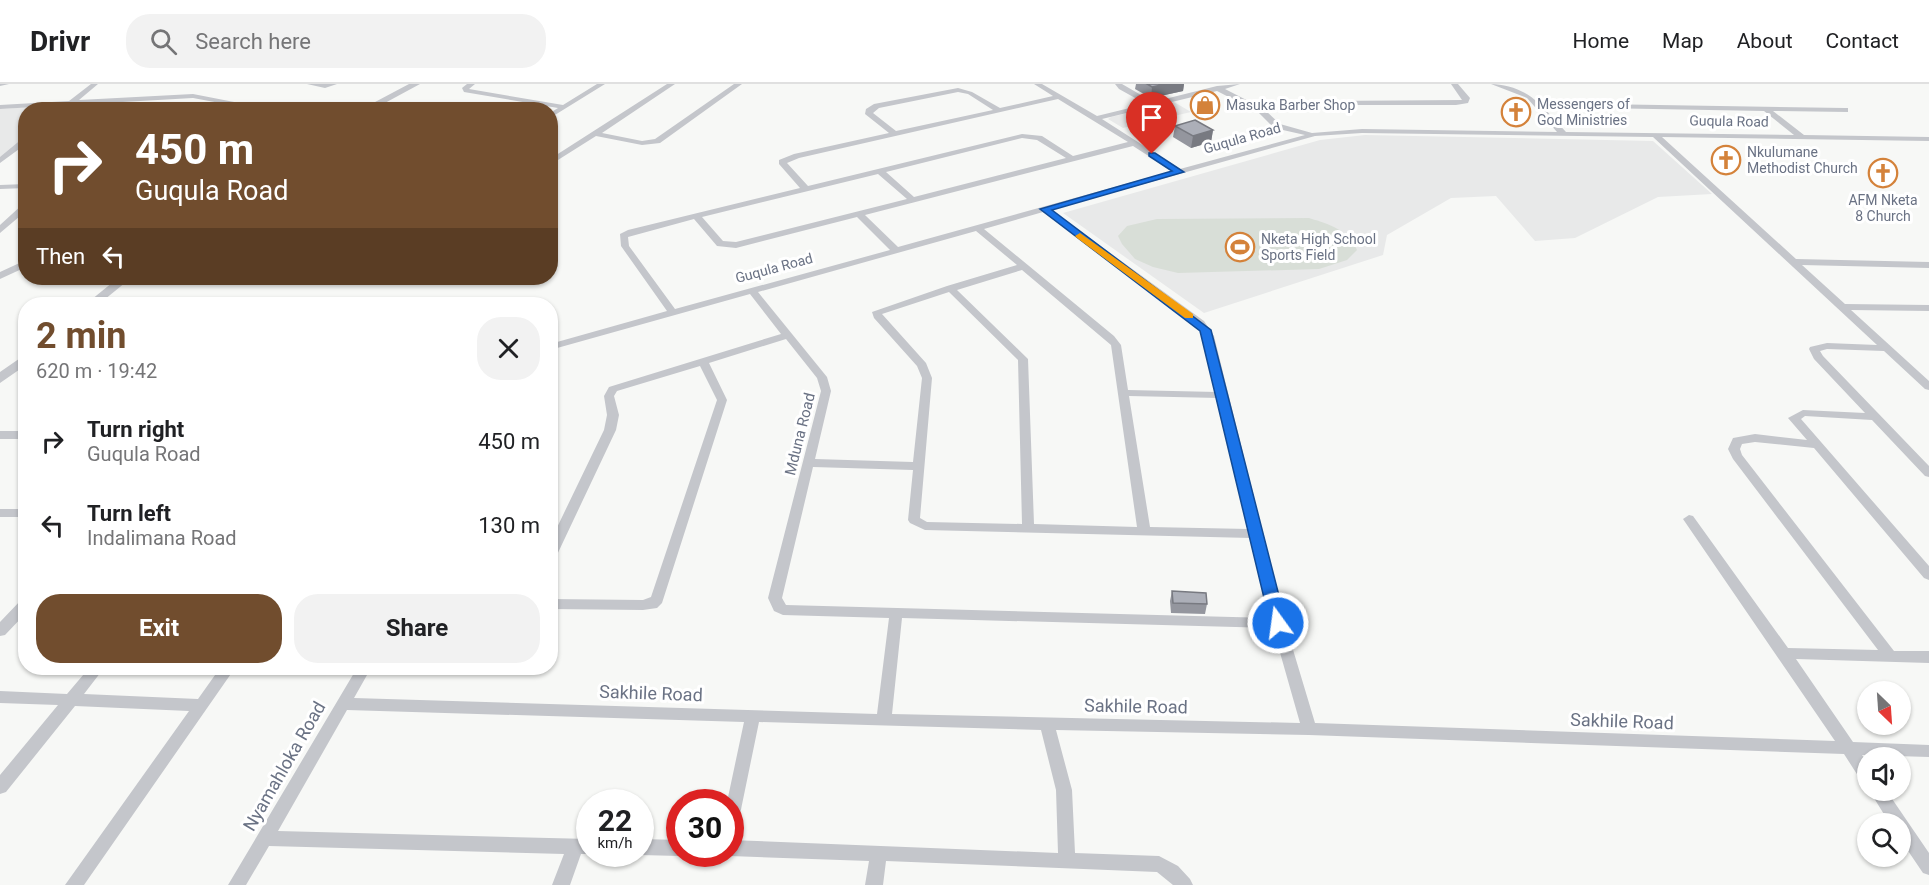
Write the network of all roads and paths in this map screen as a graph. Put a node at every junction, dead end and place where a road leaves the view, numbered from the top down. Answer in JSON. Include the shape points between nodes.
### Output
{"nodes":[{"id":1,"x":0,"y":84,"type":"edge"},
{"id":2,"x":6,"y":84,"type":"edge"},
{"id":3,"x":95,"y":84,"type":"edge"},
{"id":4,"x":310,"y":84,"type":"edge"},
{"id":5,"x":334,"y":84,"type":"edge"},
{"id":6,"x":416,"y":84,"type":"edge"},
{"id":7,"x":472,"y":84,"type":"edge"},
{"id":8,"x":602,"y":84,"type":"edge"},
{"id":9,"x":672,"y":84,"type":"edge"},
{"id":10,"x":739,"y":84,"type":"edge"},
{"id":11,"x":1036,"y":84,"type":"edge"},
{"id":12,"x":1119,"y":84,"type":"edge"},
{"id":13,"x":1237,"y":84,"type":"edge"},
{"id":14,"x":1454,"y":84,"type":"edge"},
{"id":15,"x":1494,"y":84,"type":"edge"},
{"id":16,"x":1217,"y":88,"type":"junction"},
{"id":17,"x":1058,"y":97,"type":"junction"},
{"id":18,"x":144,"y":99,"type":"junction"},
{"id":19,"x":72,"y":102,"type":"edge"},
{"id":20,"x":89,"y":102,"type":"edge"},
{"id":21,"x":141,"y":102,"type":"edge"},
{"id":22,"x":232,"y":102,"type":"edge"},
{"id":23,"x":379,"y":102,"type":"edge"},
{"id":24,"x":533,"y":102,"type":"edge"},
{"id":25,"x":1151,"y":104,"type":"junction"},
{"id":26,"x":1538,"y":105,"type":"junction"},
{"id":27,"x":18,"y":106,"type":"edge"},
{"id":28,"x":558,"y":106,"type":"edge"},
{"id":29,"x":0,"y":107,"type":"edge"},
{"id":30,"x":564,"y":107,"type":"junction"},
{"id":31,"x":997,"y":109,"type":"junction"},
{"id":32,"x":1766,"y":109,"type":"junction"},
{"id":33,"x":1262,"y":110,"type":"junction"},
{"id":34,"x":1845,"y":110,"type":"dead end"},
{"id":35,"x":558,"y":111,"type":"edge"},
{"id":36,"x":1096,"y":118,"type":"junction"},
{"id":37,"x":894,"y":133,"type":"junction"},
{"id":38,"x":596,"y":134,"type":"junction"},
{"id":39,"x":1315,"y":134,"type":"junction"},
{"id":40,"x":1563,"y":134,"type":"junction"},
{"id":41,"x":1655,"y":135,"type":"junction"},
{"id":42,"x":1803,"y":138,"type":"junction"},
{"id":43,"x":1929,"y":139,"type":"edge"},
{"id":44,"x":1135,"y":143,"type":"junction"},
{"id":45,"x":18,"y":146,"type":"edge"},
{"id":46,"x":558,"y":158,"type":"edge"},
{"id":47,"x":1072,"y":159,"type":"junction"},
{"id":48,"x":0,"y":161,"type":"edge"},
{"id":49,"x":879,"y":170,"type":"junction"},
{"id":50,"x":1179,"y":172,"type":"junction"},
{"id":51,"x":18,"y":186,"type":"edge"},
{"id":52,"x":0,"y":187,"type":"edge"},
{"id":53,"x":805,"y":188,"type":"junction"},
{"id":54,"x":914,"y":200,"type":"junction"},
{"id":55,"x":1044,"y":209,"type":"junction"},
{"id":56,"x":18,"y":213,"type":"edge"},
{"id":57,"x":859,"y":214,"type":"junction"},
{"id":58,"x":695,"y":215,"type":"junction"},
{"id":59,"x":977,"y":228,"type":"junction"},
{"id":60,"x":0,"y":230,"type":"edge"},
{"id":61,"x":896,"y":251,"type":"junction"},
{"id":62,"x":1793,"y":262,"type":"junction"},
{"id":63,"x":1929,"y":265,"type":"edge"},
{"id":64,"x":1024,"y":266,"type":"junction"},
{"id":65,"x":18,"y":267,"type":"edge"},
{"id":66,"x":0,"y":276,"type":"edge"},
{"id":67,"x":116,"y":285,"type":"edge"},
{"id":68,"x":950,"y":288,"type":"junction"},
{"id":69,"x":751,"y":290,"type":"junction"},
{"id":70,"x":101,"y":297,"type":"edge"},
{"id":71,"x":1843,"y":307,"type":"junction"},
{"id":72,"x":1929,"y":308,"type":"edge"},
{"id":73,"x":672,"y":312,"type":"junction"},
{"id":74,"x":788,"y":335,"type":"junction"},
{"id":75,"x":558,"y":345,"type":"edge"},
{"id":76,"x":1887,"y":348,"type":"junction"},
{"id":77,"x":702,"y":360,"type":"junction"},
{"id":78,"x":18,"y":364,"type":"edge"},
{"id":79,"x":0,"y":379,"type":"edge"},
{"id":80,"x":1929,"y":387,"type":"edge"},
{"id":81,"x":1122,"y":393,"type":"junction"},
{"id":82,"x":1221,"y":395,"type":"junction"},
{"id":83,"x":1874,"y":417,"type":"junction"},
{"id":84,"x":0,"y":435,"type":"edge"},
{"id":85,"x":18,"y":435,"type":"edge"},
{"id":86,"x":1816,"y":445,"type":"junction"},
{"id":87,"x":1913,"y":457,"type":"junction"},
{"id":88,"x":1929,"y":457,"type":"edge"},
{"id":89,"x":809,"y":463,"type":"junction"},
{"id":90,"x":917,"y":466,"type":"junction"},
{"id":91,"x":1929,"y":473,"type":"edge"},
{"id":92,"x":0,"y":513,"type":"edge"},
{"id":93,"x":18,"y":513,"type":"edge"},
{"id":94,"x":1689,"y":519,"type":"dead end"},
{"id":95,"x":1028,"y":530,"type":"junction"},
{"id":96,"x":1144,"y":532,"type":"junction"},
{"id":97,"x":1256,"y":534,"type":"junction"},
{"id":98,"x":558,"y":540,"type":"edge"},
{"id":99,"x":1929,"y":575,"type":"edge"},
{"id":100,"x":558,"y":604,"type":"edge"},
{"id":101,"x":18,"y":612,"type":"edge"},
{"id":102,"x":896,"y":614,"type":"junction"},
{"id":103,"x":1278,"y":623,"type":"junction"},
{"id":104,"x":0,"y":631,"type":"edge"},
{"id":105,"x":1784,"y":653,"type":"junction"},
{"id":106,"x":1890,"y":656,"type":"junction"},
{"id":107,"x":1929,"y":657,"type":"edge"},
{"id":108,"x":91,"y":675,"type":"edge"},
{"id":109,"x":223,"y":675,"type":"edge"},
{"id":110,"x":360,"y":675,"type":"edge"},
{"id":111,"x":0,"y":696,"type":"edge"},
{"id":112,"x":71,"y":699,"type":"junction"},
{"id":113,"x":342,"y":704,"type":"junction"},
{"id":114,"x":202,"y":705,"type":"junction"},
{"id":115,"x":753,"y":716,"type":"junction"},
{"id":116,"x":884,"y":720,"type":"junction"},
{"id":117,"x":1047,"y":724,"type":"junction"},
{"id":118,"x":1309,"y":729,"type":"junction"},
{"id":119,"x":1848,"y":748,"type":"junction"},
{"id":120,"x":1929,"y":751,"type":"edge"},
{"id":121,"x":1857,"y":761,"type":"edge"},
{"id":122,"x":0,"y":787,"type":"edge"},
{"id":123,"x":737,"y":789,"type":"edge"},
{"id":124,"x":265,"y":838,"type":"junction"},
{"id":125,"x":1911,"y":839,"type":"edge"},
{"id":126,"x":576,"y":847,"type":"edge"},
{"id":127,"x":744,"y":849,"type":"edge"},
{"id":128,"x":878,"y":855,"type":"junction"},
{"id":129,"x":576,"y":858,"type":"edge"},
{"id":130,"x":1067,"y":861,"type":"junction"},
{"id":131,"x":1928,"y":863,"type":"edge"},
{"id":132,"x":74,"y":885,"type":"edge"},
{"id":133,"x":237,"y":885,"type":"edge"},
{"id":134,"x":561,"y":885,"type":"edge"},
{"id":135,"x":874,"y":885,"type":"edge"},
{"id":136,"x":1184,"y":885,"type":"edge"}],
"edges":[{"from":1,"to":2,"type":"street"},
{"from":3,"to":19,"type":"street"},
{"from":4,"to":5,"type":"street"},
{"from":6,"to":23,"type":"street"},
{"from":7,"to":24,"type":"street","via":[[466,91]]},
{"from":8,"to":30,"type":"street"},
{"from":9,"to":38,"type":"street"},
{"from":10,"to":38,"type":"street","via":[[657,141]]},
{"from":11,"to":17,"type":"street"},
{"from":12,"to":25,"type":"street"},
{"from":13,"to":16,"type":"street"},
{"from":14,"to":33,"type":"street","via":[[1465,101],[1326,103]]},
{"from":15,"to":26,"type":"street","via":[[1526,94]]},
{"from":16,"to":25,"type":"street"},
{"from":16,"to":33,"type":"street"},
{"from":17,"to":31,"type":"street"},
{"from":17,"to":36,"type":"street"},
{"from":18,"to":20,"type":"street"},
{"from":18,"to":21,"type":"street"},
{"from":18,"to":22,"type":"street","via":[[202,96]]},
{"from":25,"to":36,"type":"street"},
{"from":26,"to":32,"type":"street"},
{"from":26,"to":40,"type":"street"},
{"from":27,"to":29,"type":"street"},
{"from":28,"to":30,"type":"street"},
{"from":30,"to":35,"type":"street"},
{"from":31,"to":37,"type":"street"},
{"from":31,"to":37,"type":"street","via":[[958,90],[868,111]]},
{"from":32,"to":34,"type":"street"},
{"from":32,"to":42,"type":"street"},
{"from":33,"to":39,"type":"street","via":[[1276,126]]},
{"from":36,"to":44,"type":"street"},
{"from":37,"to":53,"type":"street","via":[[782,162]]},
{"from":38,"to":46,"type":"street"},
{"from":39,"to":40,"type":"street","name":"Guqula Road"},
{"from":39,"to":50,"type":"street","name":"Guqula Road"},
{"from":40,"to":41,"type":"street","name":"Guqula Road"},
{"from":41,"to":42,"type":"street","name":"Guqula Road"},
{"from":41,"to":62,"type":"street"},
{"from":42,"to":43,"type":"street","name":"Guqula Road"},
{"from":44,"to":47,"type":"street"},
{"from":44,"to":50,"type":"street"},
{"from":45,"to":48,"type":"street"},
{"from":47,"to":49,"type":"street","via":[[1040,138],[1022,136]]},
{"from":47,"to":54,"type":"street"},
{"from":49,"to":53,"type":"street"},
{"from":49,"to":54,"type":"street"},
{"from":50,"to":55,"type":"street","name":"Guqula Road"},
{"from":51,"to":52,"type":"street"},
{"from":53,"to":58,"type":"street"},
{"from":54,"to":57,"type":"street"},
{"from":55,"to":59,"type":"street","name":"Guqula Road"},
{"from":55,"to":82,"type":"street","via":[[1206,330]]},
{"from":56,"to":60,"type":"street"},
{"from":57,"to":58,"type":"street","via":[[731,246],[718,243]]},
{"from":57,"to":61,"type":"street"},
{"from":58,"to":73,"type":"street","via":[[634,230],[622,239]]},
{"from":59,"to":61,"type":"street","name":"Guqula Road"},
{"from":59,"to":64,"type":"street"},
{"from":61,"to":69,"type":"street","name":"Guqula Road"},
{"from":62,"to":63,"type":"street"},
{"from":62,"to":71,"type":"street"},
{"from":64,"to":68,"type":"street"},
{"from":64,"to":81,"type":"street","via":[[1114,341]]},
{"from":65,"to":66,"type":"street"},
{"from":67,"to":70,"type":"street"},
{"from":68,"to":90,"type":"street","via":[[877,312],[926,371]]},
{"from":68,"to":95,"type":"street","via":[[1023,359]]},
{"from":69,"to":73,"type":"street","name":"Guqula Road"},
{"from":69,"to":74,"type":"street","name":"Mduna Road"},
{"from":71,"to":72,"type":"street"},
{"from":71,"to":76,"type":"street"},
{"from":73,"to":75,"type":"street","name":"Guqula Road"},
{"from":74,"to":77,"type":"street"},
{"from":74,"to":89,"type":"street","name":"Mduna Road","via":[[822,378],[826,391]]},
{"from":76,"to":80,"type":"street"},
{"from":76,"to":83,"type":"street","via":[[1814,349]]},
{"from":77,"to":98,"type":"street","via":[[618,386],[610,392],[610,430]]},
{"from":77,"to":100,"type":"street","via":[[722,400],[657,598],[652,604],[643,605]]},
{"from":78,"to":79,"type":"street"},
{"from":81,"to":82,"type":"street"},
{"from":81,"to":96,"type":"street"},
{"from":82,"to":97,"type":"street"},
{"from":83,"to":86,"type":"street","via":[[1803,413],[1796,416],[1795,422]]},
{"from":83,"to":87,"type":"street"},
{"from":84,"to":85,"type":"street"},
{"from":86,"to":99,"type":"street"},
{"from":86,"to":106,"type":"street","via":[[1755,438],[1737,441],[1734,449]]},
{"from":87,"to":88,"type":"street"},
{"from":87,"to":91,"type":"street"},
{"from":89,"to":90,"type":"street"},
{"from":89,"to":102,"type":"street","name":"Mduna Road","via":[[775,598],[778,607],[791,612]]},
{"from":90,"to":95,"type":"street","via":[[913,516],[916,523]]},
{"from":92,"to":93,"type":"street"},
{"from":94,"to":105,"type":"street"},
{"from":95,"to":96,"type":"street"},
{"from":96,"to":97,"type":"street"},
{"from":97,"to":103,"type":"street"},
{"from":101,"to":104,"type":"street"},
{"from":102,"to":103,"type":"street"},
{"from":102,"to":116,"type":"street"},
{"from":103,"to":118,"type":"street"},
{"from":105,"to":106,"type":"street"},
{"from":105,"to":119,"type":"street"},
{"from":106,"to":107,"type":"street"},
{"from":108,"to":112,"type":"street"},
{"from":109,"to":114,"type":"street"},
{"from":110,"to":113,"type":"street","name":"Nyamahloka Road"},
{"from":111,"to":112,"type":"street"},
{"from":112,"to":114,"type":"street"},
{"from":112,"to":122,"type":"street"},
{"from":113,"to":115,"type":"street","name":"Sakhile Road"},
{"from":113,"to":124,"type":"street","name":"Nyamahloka Road"},
{"from":114,"to":132,"type":"street"},
{"from":115,"to":116,"type":"street","name":"Sakhile Road"},
{"from":115,"to":123,"type":"street"},
{"from":116,"to":117,"type":"street","name":"Sakhile Road"},
{"from":117,"to":118,"type":"street","name":"Sakhile Road"},
{"from":117,"to":130,"type":"street","via":[[1064,790]]},
{"from":118,"to":119,"type":"street","name":"Sakhile Road"},
{"from":119,"to":120,"type":"street","name":"Sakhile Road"},
{"from":119,"to":121,"type":"street"},
{"from":124,"to":126,"type":"street"},
{"from":124,"to":133,"type":"street","name":"Nyamahloka Road"},
{"from":125,"to":131,"type":"street"},
{"from":127,"to":128,"type":"street"},
{"from":128,"to":130,"type":"street"},
{"from":128,"to":135,"type":"street"},
{"from":129,"to":134,"type":"street"},
{"from":130,"to":136,"type":"street","via":[[1159,864]]}]}
